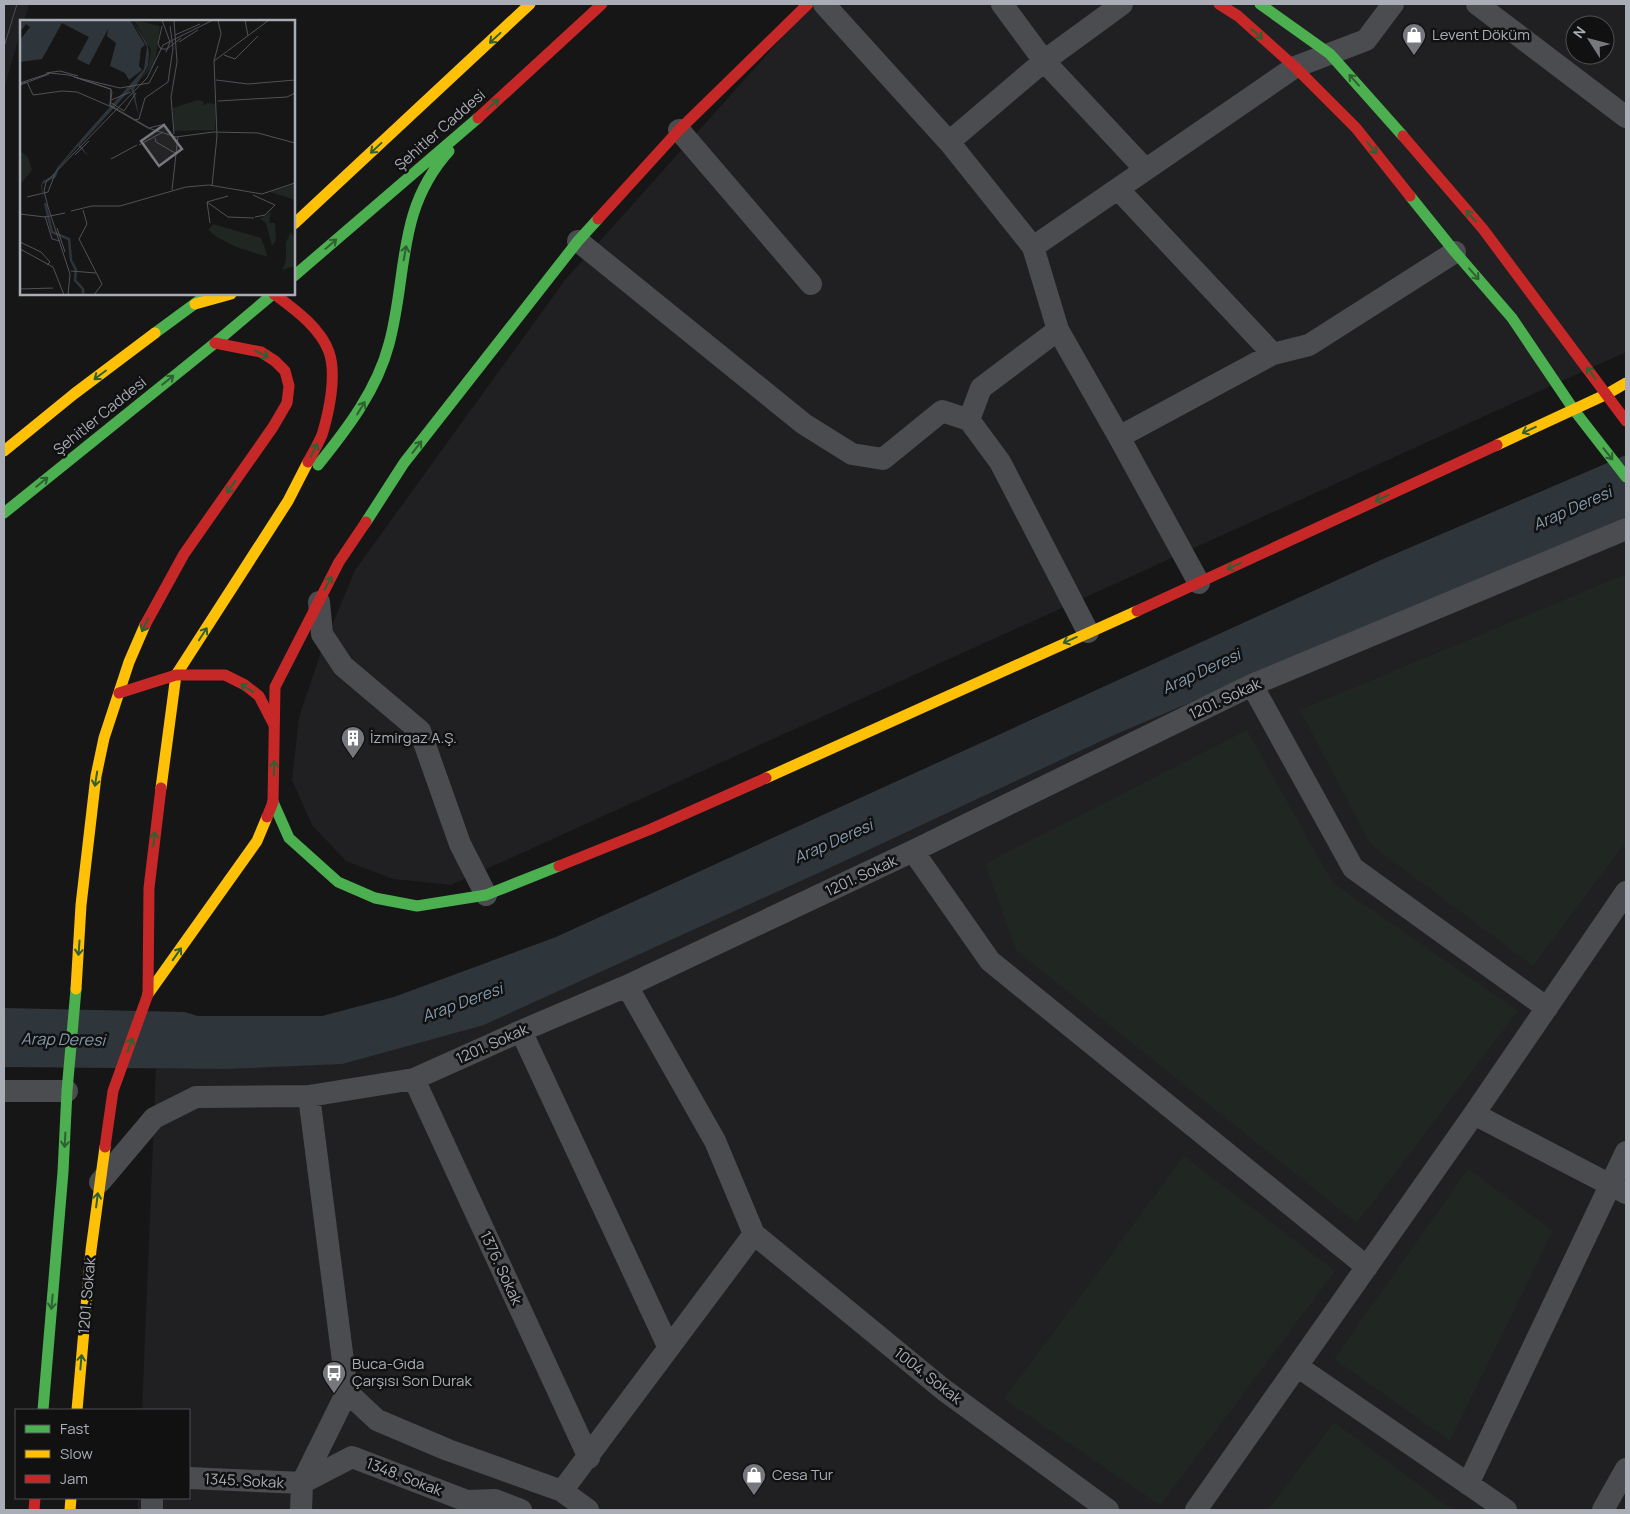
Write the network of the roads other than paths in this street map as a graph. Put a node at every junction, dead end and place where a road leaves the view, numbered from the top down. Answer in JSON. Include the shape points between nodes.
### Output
{"nodes":[{"id":1,"x":530,"y":4,"type":"edge"},
{"id":2,"x":602,"y":4,"type":"edge"},
{"id":3,"x":808,"y":4,"type":"edge"},
{"id":4,"x":824,"y":4,"type":"edge"},
{"id":5,"x":1002,"y":4,"type":"edge"},
{"id":6,"x":1122,"y":4,"type":"edge"},
{"id":7,"x":1219,"y":4,"type":"edge"},
{"id":8,"x":1260,"y":4,"type":"edge"},
{"id":9,"x":1393,"y":4,"type":"edge"},
{"id":10,"x":1477,"y":4,"type":"edge"},
{"id":11,"x":1330,"y":54,"type":"junction"},
{"id":12,"x":1044,"y":61,"type":"junction"},
{"id":13,"x":1295,"y":67,"type":"junction"},
{"id":14,"x":1626,"y":117,"type":"edge"},
{"id":15,"x":477,"y":119,"type":"junction"},
{"id":16,"x":679,"y":130,"type":"junction"},
{"id":17,"x":949,"y":142,"type":"junction"},
{"id":18,"x":1145,"y":170,"type":"junction"},
{"id":19,"x":1118,"y":189,"type":"junction"},
{"id":20,"x":295,"y":223,"type":"edge"},
{"id":21,"x":578,"y":241,"type":"junction"},
{"id":22,"x":1033,"y":247,"type":"junction"},
{"id":23,"x":1455,"y":252,"type":"junction"},
{"id":24,"x":295,"y":275,"type":"edge"},
{"id":25,"x":812,"y":284,"type":"dead end"},
{"id":26,"x":207,"y":295,"type":"edge"},
{"id":27,"x":227,"y":295,"type":"edge"},
{"id":28,"x":272,"y":295,"type":"edge"},
{"id":29,"x":274,"y":295,"type":"edge"},
{"id":30,"x":195,"y":304,"type":"junction"},
{"id":31,"x":1058,"y":330,"type":"junction"},
{"id":32,"x":215,"y":343,"type":"junction"},
{"id":33,"x":1273,"y":354,"type":"junction"},
{"id":34,"x":1626,"y":383,"type":"edge"},
{"id":35,"x":1607,"y":394,"type":"junction"},
{"id":36,"x":1574,"y":410,"type":"junction"},
{"id":37,"x":1623,"y":417,"type":"edge"},
{"id":38,"x":969,"y":420,"type":"junction"},
{"id":39,"x":1118,"y":437,"type":"junction"},
{"id":40,"x":4,"y":451,"type":"edge"},
{"id":41,"x":1626,"y":477,"type":"edge"},
{"id":42,"x":288,"y":501,"type":"junction"},
{"id":43,"x":4,"y":513,"type":"edge"},
{"id":44,"x":1626,"y":529,"type":"edge"},
{"id":45,"x":1199,"y":583,"type":"junction"},
{"id":46,"x":319,"y":602,"type":"junction"},
{"id":47,"x":1088,"y":632,"type":"junction"},
{"id":48,"x":176,"y":675,"type":"junction"},
{"id":49,"x":1252,"y":686,"type":"junction"},
{"id":50,"x":119,"y":693,"type":"junction"},
{"id":51,"x":275,"y":726,"type":"junction"},
{"id":52,"x":273,"y":802,"type":"junction"},
{"id":53,"x":913,"y":851,"type":"junction"},
{"id":54,"x":1626,"y":892,"type":"edge"},
{"id":55,"x":486,"y":895,"type":"junction"},
{"id":56,"x":627,"y":986,"type":"junction"},
{"id":57,"x":148,"y":994,"type":"junction"},
{"id":58,"x":1546,"y":1008,"type":"junction"},
{"id":59,"x":521,"y":1031,"type":"junction"},
{"id":60,"x":414,"y":1079,"type":"junction"},
{"id":61,"x":4,"y":1091,"type":"edge"},
{"id":62,"x":67,"y":1091,"type":"junction"},
{"id":63,"x":309,"y":1096,"type":"junction"},
{"id":64,"x":1474,"y":1114,"type":"junction"},
{"id":65,"x":1626,"y":1152,"type":"edge"},
{"id":66,"x":100,"y":1182,"type":"junction"},
{"id":67,"x":1619,"y":1189,"type":"edge"},
{"id":68,"x":754,"y":1234,"type":"junction"},
{"id":69,"x":1367,"y":1267,"type":"junction"},
{"id":70,"x":669,"y":1348,"type":"junction"},
{"id":71,"x":1297,"y":1366,"type":"junction"},
{"id":72,"x":347,"y":1392,"type":"junction"},
{"id":73,"x":43,"y":1409,"type":"edge"},
{"id":74,"x":77,"y":1409,"type":"edge"},
{"id":75,"x":589,"y":1458,"type":"junction"},
{"id":76,"x":1626,"y":1469,"type":"edge"},
{"id":77,"x":507,"y":1471,"type":"junction"},
{"id":78,"x":190,"y":1478,"type":"edge"},
{"id":79,"x":302,"y":1483,"type":"junction"},
{"id":80,"x":1468,"y":1484,"type":"junction"},
{"id":81,"x":562,"y":1492,"type":"junction"},
{"id":82,"x":464,"y":1506,"type":"edge"},
{"id":83,"x":302,"y":1510,"type":"edge"},
{"id":84,"x":521,"y":1510,"type":"edge"},
{"id":85,"x":588,"y":1510,"type":"edge"},
{"id":86,"x":1108,"y":1510,"type":"edge"},
{"id":87,"x":1196,"y":1510,"type":"edge"},
{"id":88,"x":1506,"y":1510,"type":"edge"},
{"id":89,"x":1603,"y":1510,"type":"edge"}],
"edges":[{"from":1,"to":20,"type":"main road","name":"Şehitler Caddesi","one_way":true},
{"from":15,"to":2,"type":"main road","name":"Şehitler Caddesi","one_way":true},
{"from":3,"to":16,"type":"main road"},
{"from":4,"to":17,"type":"street"},
{"from":5,"to":12,"type":"street"},
{"from":6,"to":12,"type":"street"},
{"from":7,"to":13,"type":"main road","one_way":true,"via":[[1238,16]]},
{"from":8,"to":11,"type":"main road"},
{"from":9,"to":11,"type":"street","via":[[1366,40]]},
{"from":10,"to":14,"type":"street"},
{"from":11,"to":13,"type":"street"},
{"from":35,"to":11,"type":"main road","one_way":true,"via":[[1483,229]]},
{"from":12,"to":17,"type":"street"},
{"from":12,"to":18,"type":"street"},
{"from":13,"to":18,"type":"street"},
{"from":13,"to":23,"type":"main road","one_way":true,"via":[[1356,128]]},
{"from":24,"to":15,"type":"main road","name":"Şehitler Caddesi","one_way":true},
{"from":42,"to":15,"type":"main road","one_way":true,"via":[[341,437],[378,378],[389,344],[406,249],[420,194],[437,165]]},
{"from":16,"to":21,"type":"main road"},
{"from":16,"to":25,"type":"street"},
{"from":17,"to":22,"type":"street"},
{"from":18,"to":19,"type":"street"},
{"from":19,"to":22,"type":"street"},
{"from":19,"to":33,"type":"street"},
{"from":21,"to":38,"type":"street","via":[[804,424],[852,454],[883,458],[942,411]]},
{"from":46,"to":21,"type":"main road","one_way":true,"via":[[339,562],[404,463]]},
{"from":22,"to":31,"type":"street"},
{"from":23,"to":33,"type":"street","via":[[1309,344]]},
{"from":23,"to":36,"type":"main road","one_way":true,"via":[[1512,318]]},
{"from":26,"to":30,"type":"main road","name":"Şehitler Caddesi"},
{"from":27,"to":30,"type":"main road"},
{"from":28,"to":32,"type":"main road","name":"Şehitler Caddesi"},
{"from":42,"to":29,"type":"main road","one_way":true,"via":[[327,418],[332,376],[329,352],[320,336],[296,310]]},
{"from":30,"to":40,"type":"main road","name":"Şehitler Caddesi","one_way":true},
{"from":31,"to":38,"type":"street","via":[[981,388]]},
{"from":31,"to":39,"type":"street"},
{"from":43,"to":32,"type":"main road","name":"Şehitler Caddesi","one_way":true},
{"from":32,"to":50,"type":"main road","one_way":true,"via":[[261,352],[275,361],[285,372],[289,386],[287,403],[184,554],[145,625]]},
{"from":33,"to":39,"type":"street"},
{"from":34,"to":35,"type":"main road"},
{"from":35,"to":36,"type":"main road"},
{"from":35,"to":37,"type":"main road"},
{"from":36,"to":41,"type":"main road","one_way":true},
{"from":36,"to":45,"type":"main road","one_way":true},
{"from":38,"to":47,"type":"street","via":[[1000,462]]},
{"from":39,"to":45,"type":"street"},
{"from":48,"to":42,"type":"main road","one_way":true},
{"from":44,"to":49,"type":"street","name":"1201. Sokak"},
{"from":45,"to":47,"type":"main road"},
{"from":46,"to":51,"type":"main road","via":[[275,687]]},
{"from":46,"to":55,"type":"street","via":[[322,634],[343,666],[420,731],[460,844]]},
{"from":47,"to":55,"type":"main road","one_way":true,"via":[[651,830]]},
{"from":48,"to":50,"type":"main road"},
{"from":51,"to":48,"type":"main road","one_way":true,"via":[[259,696],[225,675]]},
{"from":57,"to":48,"type":"main road","name":"1201. Sokak","one_way":true,"via":[[149,888]]},
{"from":49,"to":53,"type":"street","name":"1201. Sokak"},
{"from":49,"to":58,"type":"street","via":[[1353,868]]},
{"from":50,"to":62,"type":"main road","one_way":true,"via":[[96,776],[81,905]]},
{"from":52,"to":51,"type":"main road","one_way":true},
{"from":52,"to":55,"type":"main road","via":[[289,838],[338,882],[375,898],[417,906]]},
{"from":57,"to":52,"type":"main road","one_way":true,"via":[[257,841]]},
{"from":53,"to":56,"type":"street","name":"1201. Sokak"},
{"from":53,"to":69,"type":"street","via":[[990,961]]},
{"from":54,"to":58,"type":"street"},
{"from":56,"to":59,"type":"street","name":"1201. Sokak"},
{"from":56,"to":68,"type":"street","via":[[714,1141]]},
{"from":66,"to":57,"type":"main road","name":"1201. Sokak","one_way":true,"via":[[113,1091]]},
{"from":58,"to":64,"type":"street"},
{"from":59,"to":60,"type":"street","name":"1201. Sokak"},
{"from":59,"to":70,"type":"street"},
{"from":60,"to":63,"type":"street","name":"1201. Sokak"},
{"from":60,"to":75,"type":"street","name":"1376. Sokak"},
{"from":61,"to":62,"type":"street"},
{"from":62,"to":73,"type":"main road","one_way":true},
{"from":63,"to":66,"type":"street","name":"1201. Sokak","via":[[196,1097],[154,1118]]},
{"from":63,"to":72,"type":"street"},
{"from":64,"to":67,"type":"street"},
{"from":64,"to":69,"type":"street"},
{"from":65,"to":67,"type":"street"},
{"from":74,"to":66,"type":"main road","name":"1201. Sokak","one_way":true},
{"from":67,"to":80,"type":"street"},
{"from":68,"to":70,"type":"street"},
{"from":68,"to":86,"type":"street","name":"1004. Sokak","via":[[944,1390]]},
{"from":69,"to":71,"type":"street"},
{"from":70,"to":75,"type":"street"},
{"from":71,"to":80,"type":"street"},
{"from":71,"to":87,"type":"street"},
{"from":72,"to":77,"type":"street","via":[[378,1420]]},
{"from":72,"to":79,"type":"street"},
{"from":75,"to":81,"type":"street"},
{"from":76,"to":89,"type":"street"},
{"from":77,"to":81,"type":"street"},
{"from":77,"to":82,"type":"street"},
{"from":78,"to":79,"type":"street","name":"1345. Sokak"},
{"from":79,"to":82,"type":"street","name":"1348. Sokak","via":[[352,1457]]},
{"from":79,"to":83,"type":"street","name":"1345. Sokak"},
{"from":80,"to":88,"type":"street"},
{"from":81,"to":85,"type":"street"},
{"from":82,"to":84,"type":"street","name":"1348. Sokak","via":[[495,1500]]}]}
